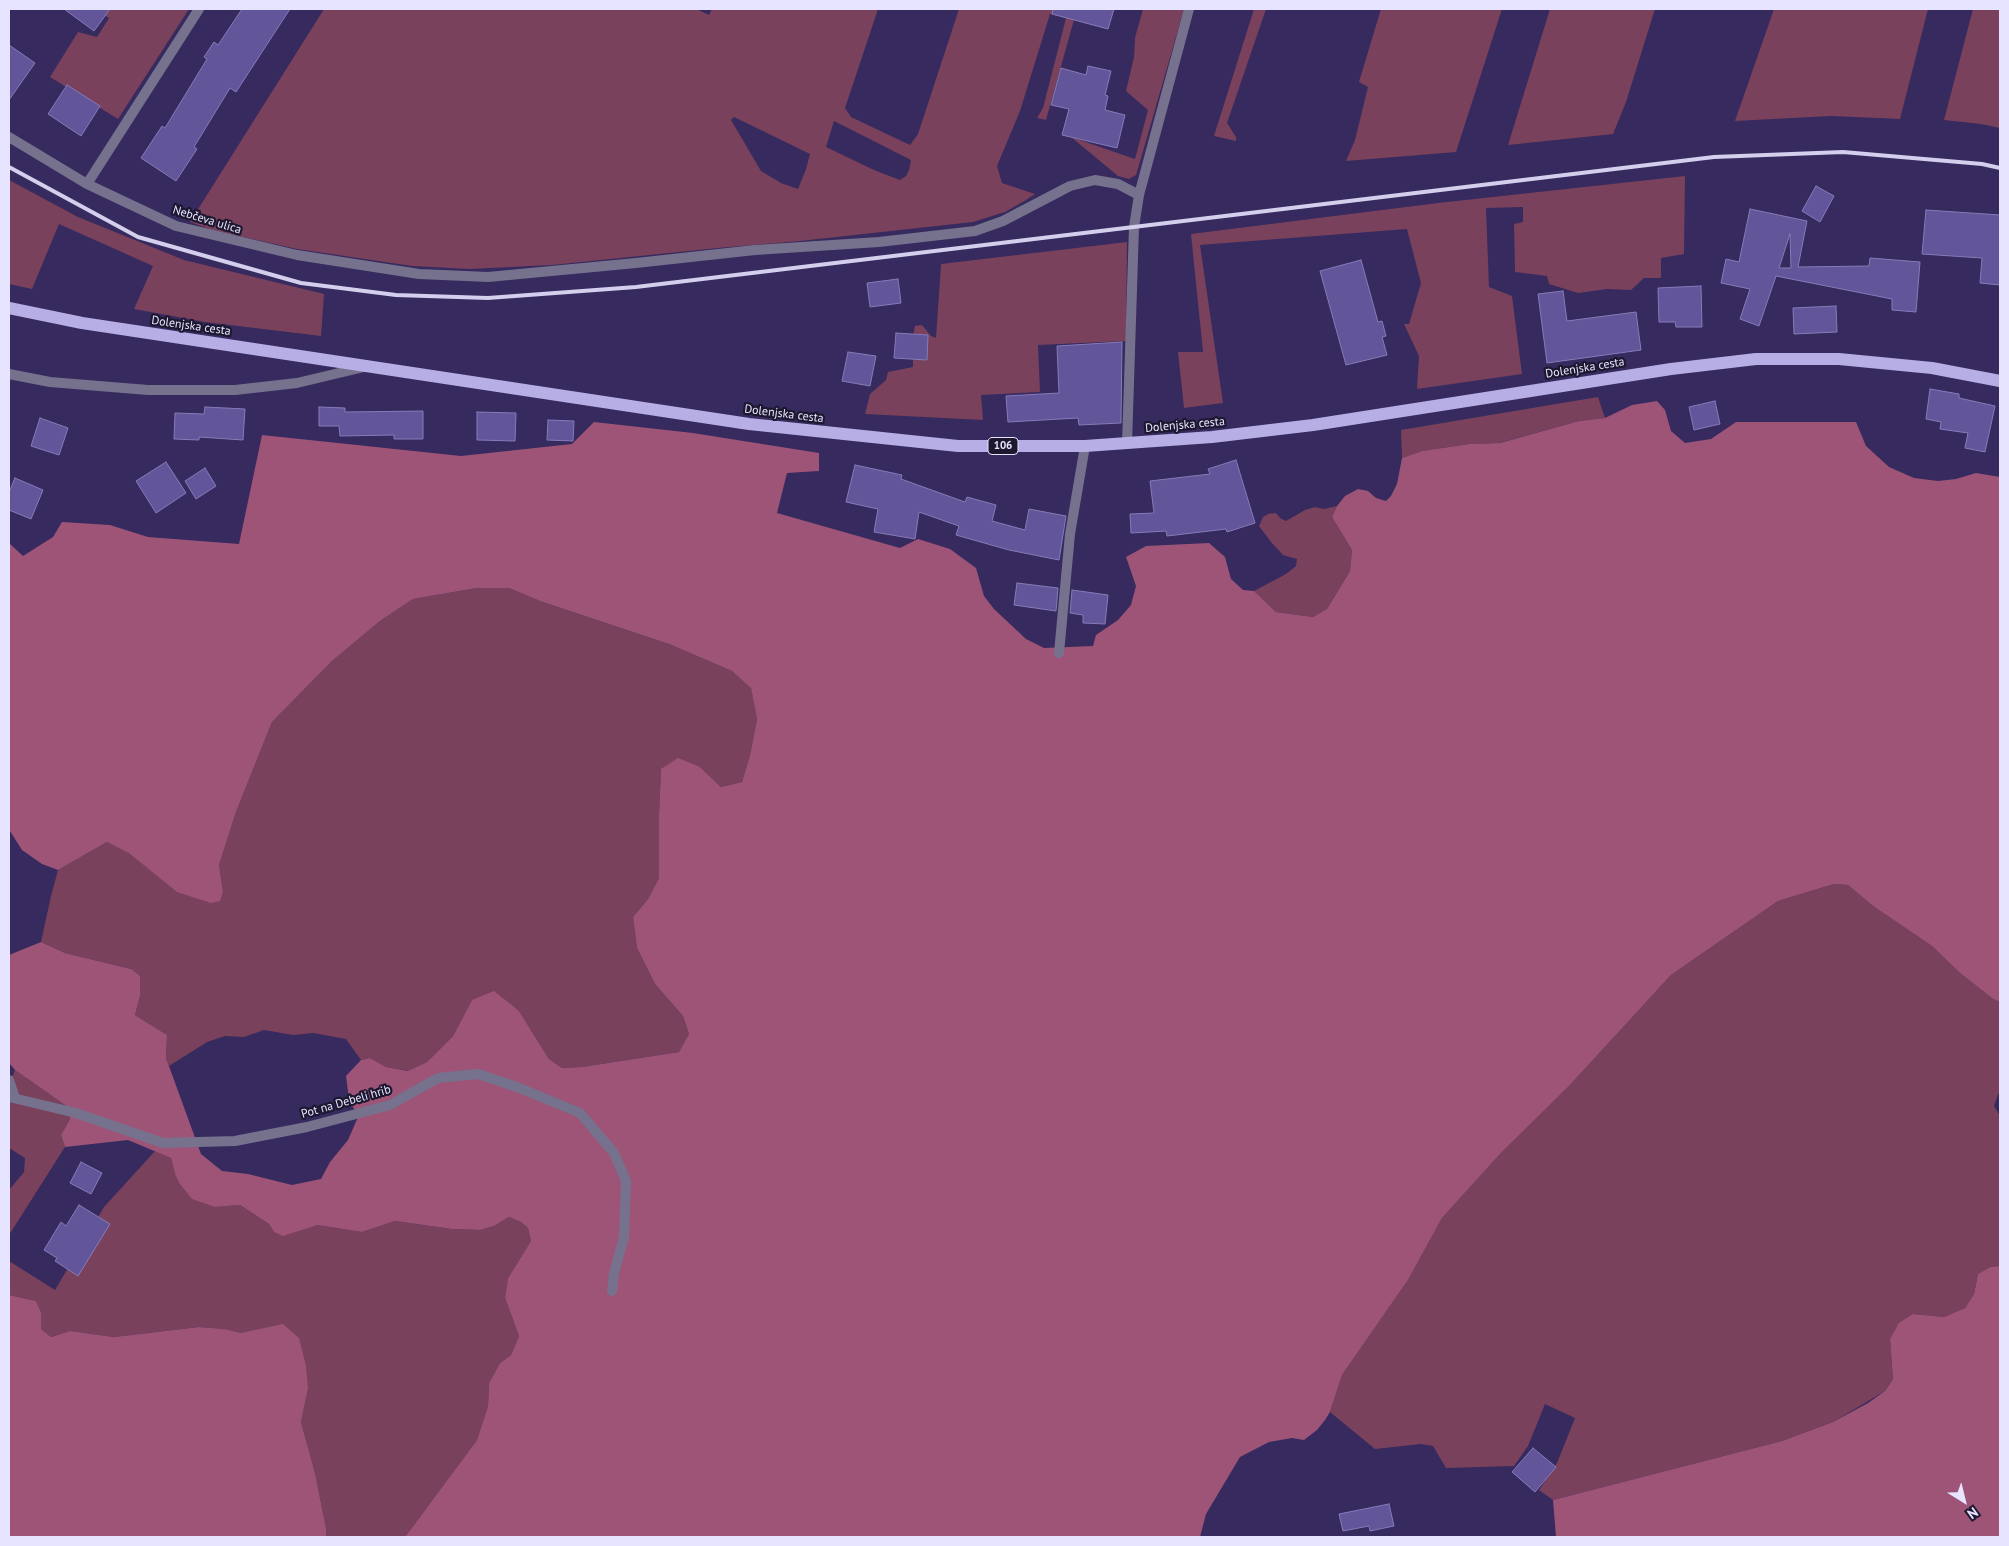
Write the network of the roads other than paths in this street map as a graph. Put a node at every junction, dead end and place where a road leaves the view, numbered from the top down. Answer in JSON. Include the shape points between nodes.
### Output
{"nodes":[{"id":1,"x":199,"y":9,"type":"edge"},
{"id":2,"x":1189,"y":9,"type":"edge"},
{"id":3,"x":9,"y":137,"type":"edge"},
{"id":4,"x":87,"y":184,"type":"junction"},
{"id":5,"x":1138,"y":195,"type":"junction"},
{"id":6,"x":9,"y":308,"type":"edge"},
{"id":7,"x":370,"y":366,"type":"junction"},
{"id":8,"x":9,"y":374,"type":"edge"},
{"id":9,"x":2000,"y":381,"type":"edge"},
{"id":10,"x":1127,"y":444,"type":"junction"},
{"id":11,"x":1085,"y":446,"type":"junction"},
{"id":12,"x":1059,"y":653,"type":"dead end"},
{"id":13,"x":9,"y":1080,"type":"edge"},
{"id":14,"x":12,"y":1098,"type":"edge"},
{"id":15,"x":612,"y":1291,"type":"dead end"}],
"edges":[{"from":1,"to":4,"type":"street"},
{"from":2,"to":5,"type":"street"},
{"from":3,"to":4,"type":"street","name":"Nebčeva ulica"},
{"from":4,"to":5,"type":"street","name":"Nebčeva ulica","via":[[176,226],[297,256],[419,274],[488,277],[974,231],[1003,221],[1070,186],[1095,180],[1118,184]]},
{"from":5,"to":10,"type":"street","via":[[1134,227]]},
{"from":6,"to":7,"type":"main road","name":"Dolenjska cesta","number":"106","via":[[82,323]]},
{"from":7,"to":8,"type":"street","name":"Dolenjska cesta","via":[[297,383],[234,390],[148,390],[50,382]]},
{"from":7,"to":11,"type":"main road","name":"Dolenjska cesta","number":"106","via":[[805,431],[958,446]]},
{"from":9,"to":10,"type":"main road","name":"Dolenjska cesta","number":"106","via":[[1932,368],[1839,359],[1756,359],[1661,370],[1313,425]]},
{"from":10,"to":11,"type":"main road","name":"Dolenjska cesta","number":"106"},
{"from":11,"to":12,"type":"street","via":[[1070,534]]},
{"from":13,"to":14,"type":"street"},
{"from":14,"to":15,"type":"street","name":"Pot na Debeli hrib","via":[[76,1113],[163,1143],[235,1141],[307,1127],[390,1105],[438,1078],[478,1074],[580,1113],[614,1152],[626,1182],[624,1237]]}]}
